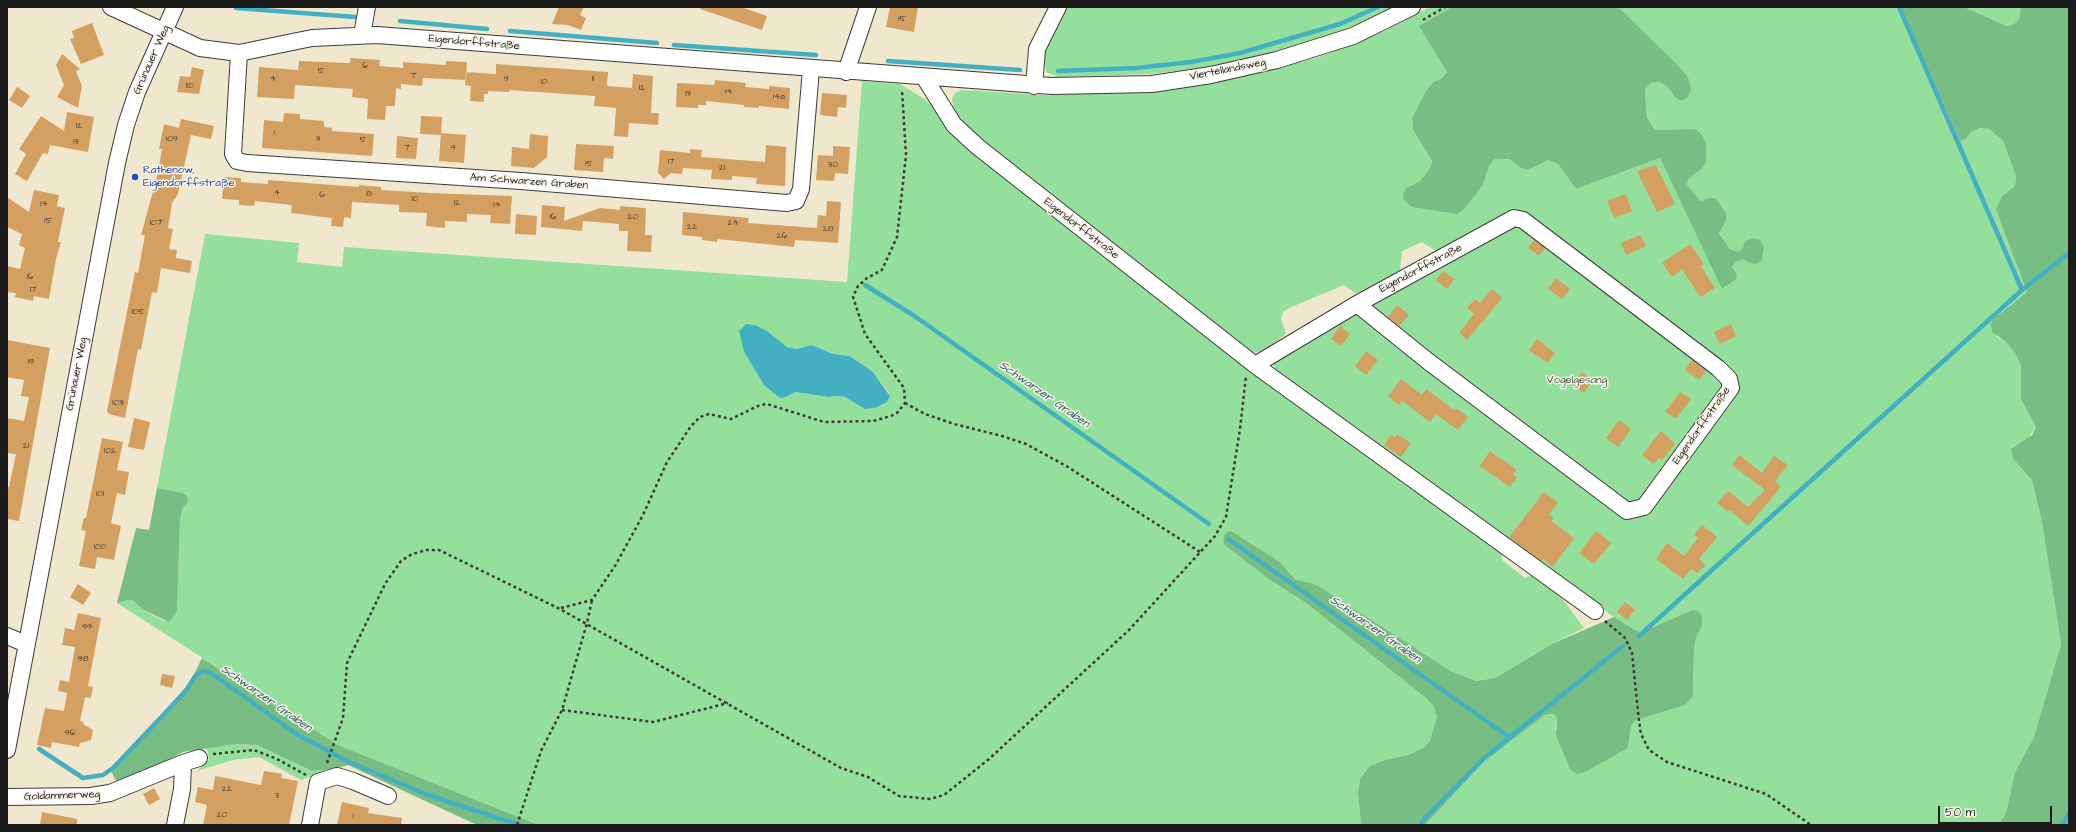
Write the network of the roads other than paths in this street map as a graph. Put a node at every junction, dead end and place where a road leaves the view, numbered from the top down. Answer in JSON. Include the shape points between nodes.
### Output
{"nodes":[{"id":1,"x":111,"y":7,"type":"edge"},
{"id":2,"x":175,"y":7,"type":"edge"},
{"id":3,"x":367,"y":7,"type":"edge"},
{"id":4,"x":868,"y":7,"type":"edge"},
{"id":5,"x":1058,"y":7,"type":"edge"},
{"id":6,"x":1412,"y":7,"type":"edge"},
{"id":7,"x":164,"y":32,"type":"junction"},
{"id":8,"x":362,"y":35,"type":"junction"},
{"id":9,"x":239,"y":53,"type":"junction"},
{"id":10,"x":811,"y":69,"type":"junction"},
{"id":11,"x":846,"y":72,"type":"junction"},
{"id":12,"x":924,"y":77,"type":"junction"},
{"id":13,"x":998,"y":83,"type":"joint"},
{"id":14,"x":1034,"y":86,"type":"junction"},
{"id":15,"x":1357,"y":304,"type":"junction"},
{"id":16,"x":1255,"y":365,"type":"junction"},
{"id":17,"x":1594,"y":611,"type":"road end"},
{"id":18,"x":7,"y":636,"type":"edge"},
{"id":19,"x":26,"y":644,"type":"junction"},
{"id":20,"x":7,"y":750,"type":"edge"},
{"id":21,"x":199,"y":758,"type":"road end"},
{"id":22,"x":183,"y":763,"type":"junction"},
{"id":23,"x":388,"y":796,"type":"dead end"},
{"id":24,"x":7,"y":797,"type":"edge"},
{"id":25,"x":175,"y":825,"type":"edge"},
{"id":26,"x":310,"y":825,"type":"edge"}],
"edges":[{"from":1,"to":7,"type":"street","name":"Eigendorffstraße"},
{"from":2,"to":7,"type":"street","name":"Grünauer Weg"},
{"from":3,"to":8,"type":"street"},
{"from":4,"to":11,"type":"street"},
{"from":5,"to":14,"type":"street","via":[[1037,49]]},
{"from":6,"to":14,"type":"street","name":"Viertellandsweg","via":[[1353,36],[1276,60],[1211,75],[1152,84]]},
{"from":7,"to":9,"type":"street","name":"Eigendorffstraße","via":[[200,48]]},
{"from":7,"to":19,"type":"street","name":"Grünauer Weg","via":[[137,92],[119,156]]},
{"from":8,"to":9,"type":"street","name":"Eigendorffstraße","via":[[312,38]]},
{"from":8,"to":10,"type":"street","name":"Eigendorffstraße"},
{"from":9,"to":10,"type":"street","name":"Am Schwarzen Graben","via":[[233,154],[242,162],[787,203],[798,199],[801,189]]},
{"from":10,"to":11,"type":"street","name":"Eigendorffstraße"},
{"from":11,"to":12,"type":"street","name":"Eigendorffstraße"},
{"from":12,"to":13,"type":"street","name":"Eigendorffstraße"},
{"from":12,"to":16,"type":"street","name":"Eigendorffstraße","via":[[954,125],[978,147]]},
{"from":13,"to":14,"type":"street","name":"Viertellandsweg"},
{"from":15,"to":15,"type":"street","name":"Eigendorffstraße","via":[[1429,362],[1627,511],[1644,507],[1730,388],[1731,382],[1718,368],[1523,220],[1514,218]]},
{"from":15,"to":16,"type":"street","name":"Eigendorffstraße"},
{"from":16,"to":17,"type":"street","name":"Eigendorffstraße"},
{"from":18,"to":19,"type":"street"},
{"from":19,"to":20,"type":"street","name":"Grünauer Weg"},
{"from":21,"to":22,"type":"street","name":"Goldammerweg"},
{"from":22,"to":24,"type":"street","name":"Goldammerweg","via":[[110,793],[91,796]]},
{"from":22,"to":25,"type":"street","via":[[182,790]]},
{"from":23,"to":26,"type":"street","via":[[337,776],[318,782]]}]}
